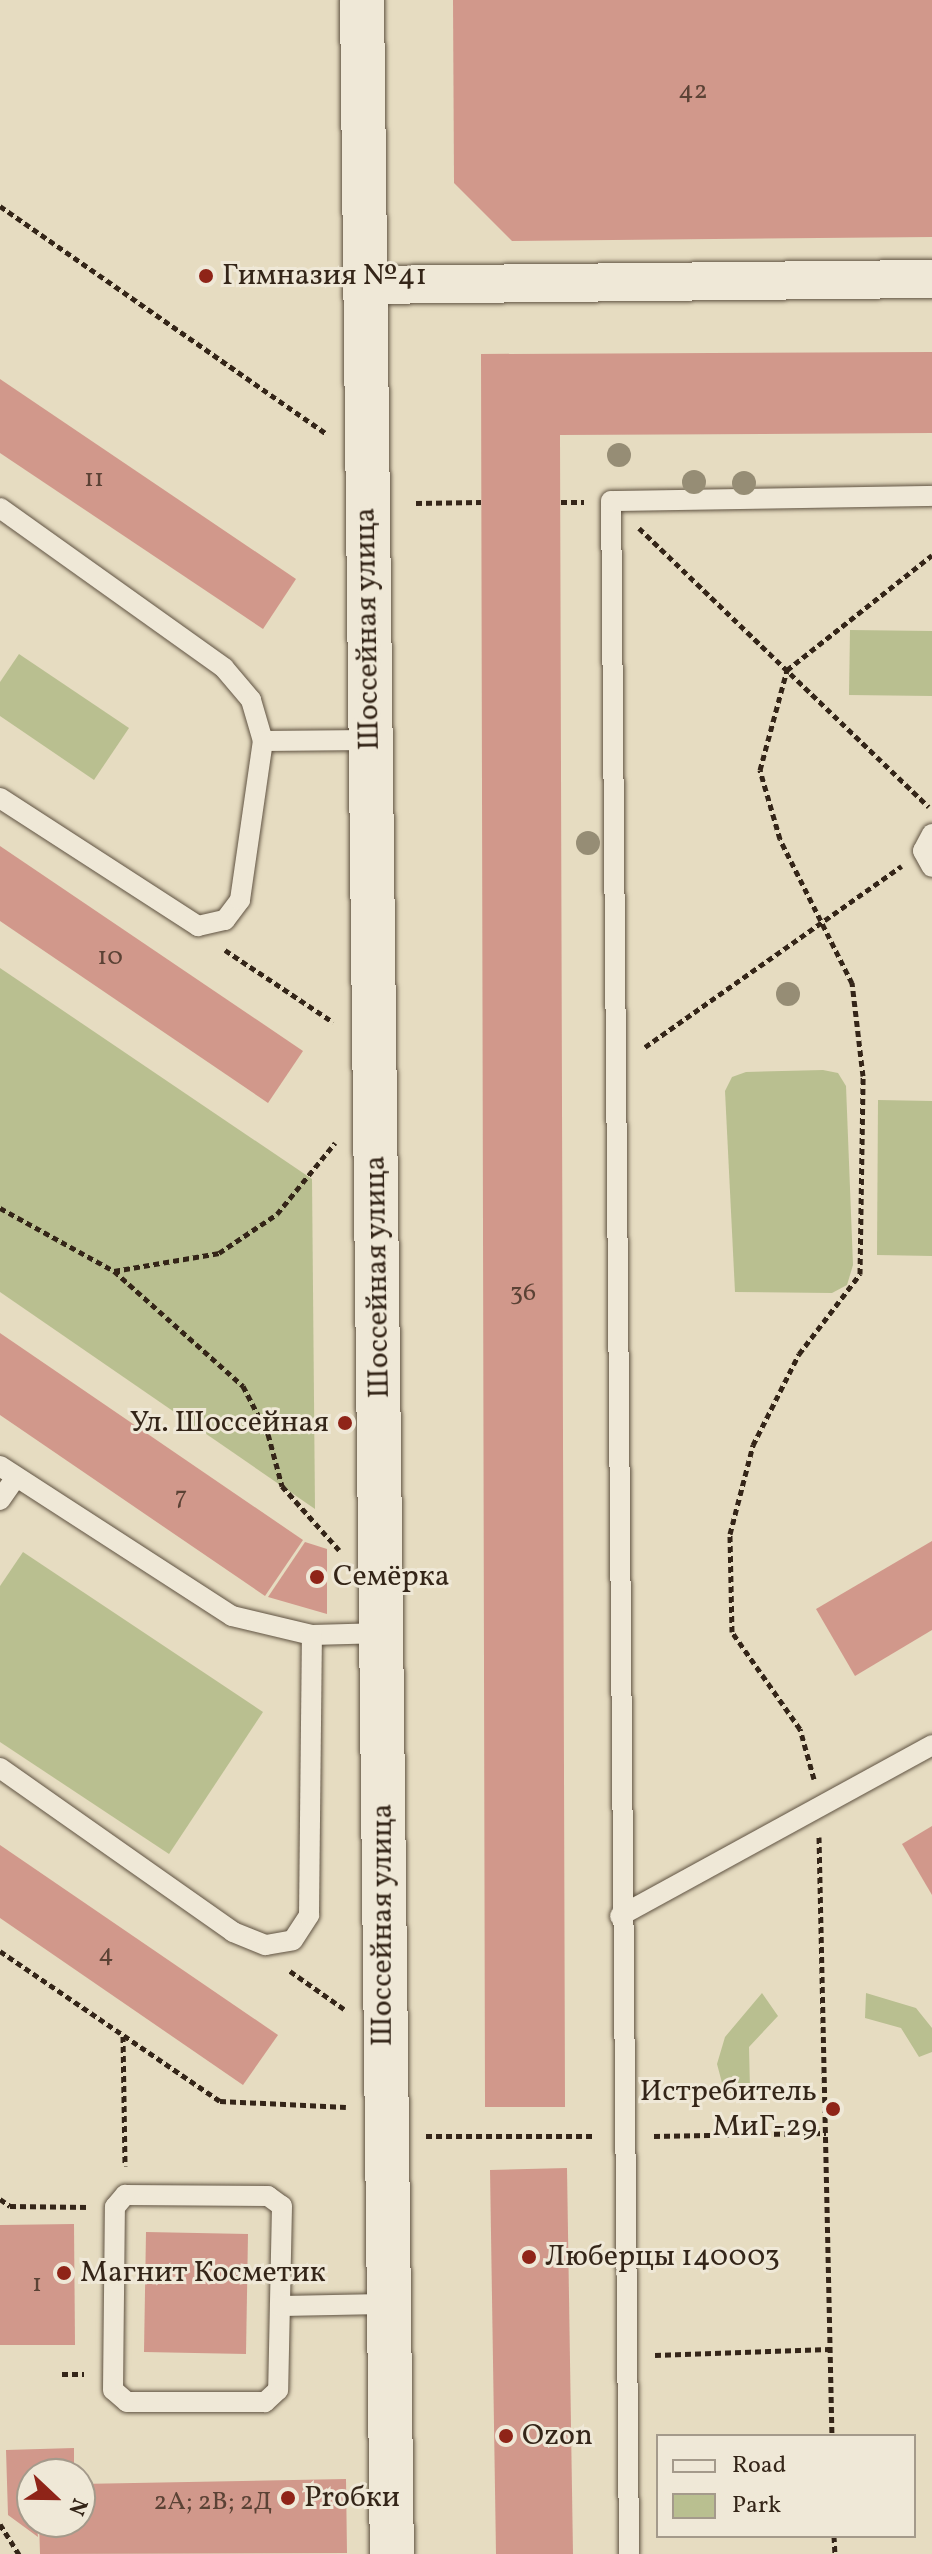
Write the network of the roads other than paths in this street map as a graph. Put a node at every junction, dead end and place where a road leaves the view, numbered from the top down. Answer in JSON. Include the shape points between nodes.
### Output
{"nodes":[{"id":1,"x":362,"y":0,"type":"edge"},
{"id":2,"x":932,"y":279,"type":"edge"},
{"id":3,"x":364,"y":285,"type":"junction"},
{"id":4,"x":932,"y":496,"type":"edge"},
{"id":5,"x":0,"y":508,"type":"edge"},
{"id":6,"x":369,"y":740,"type":"junction"},
{"id":7,"x":263,"y":741,"type":"junction"},
{"id":8,"x":0,"y":798,"type":"edge"},
{"id":9,"x":8,"y":1471,"type":"edge"},
{"id":10,"x":0,"y":1500,"type":"edge"},
{"id":11,"x":384,"y":1633,"type":"junction"},
{"id":12,"x":312,"y":1635,"type":"junction"},
{"id":13,"x":932,"y":1745,"type":"edge"},
{"id":14,"x":0,"y":1768,"type":"edge"},
{"id":15,"x":620,"y":1916,"type":"junction"},
{"id":16,"x":386,"y":2304,"type":"junction"},
{"id":17,"x":280,"y":2306,"type":"junction"},
{"id":18,"x":392,"y":2554,"type":"edge"},
{"id":19,"x":629,"y":2554,"type":"edge"}],
"edges":[{"from":1,"to":3,"type":"street","name":"Шоссейная улица"},
{"from":2,"to":3,"type":"street"},
{"from":3,"to":6,"type":"street","name":"Шоссейная улица"},
{"from":4,"to":15,"type":"lane","via":[[611,501]]},
{"from":5,"to":7,"type":"lane","via":[[224,668],[251,700]]},
{"from":6,"to":7,"type":"lane"},
{"from":6,"to":11,"type":"street","name":"Шоссейная улица"},
{"from":7,"to":8,"type":"lane","via":[[240,900],[225,920],[198,926]]},
{"from":9,"to":10,"type":"lane"},
{"from":9,"to":12,"type":"lane","via":[[232,1616]]},
{"from":11,"to":12,"type":"lane"},
{"from":11,"to":16,"type":"street","name":"Шоссейная улица"},
{"from":12,"to":14,"type":"lane","via":[[309,1915],[293,1940],[266,1945],[233,1932]]},
{"from":13,"to":15,"type":"lane"},
{"from":15,"to":19,"type":"lane"},
{"from":16,"to":17,"type":"lane"},
{"from":16,"to":18,"type":"street","name":"Шоссейная улица"},
{"from":17,"to":17,"type":"lane","via":[[282,2206],[268,2196],[120,2201],[113,2390],[127,2402],[265,2402],[278,2390]]}]}
